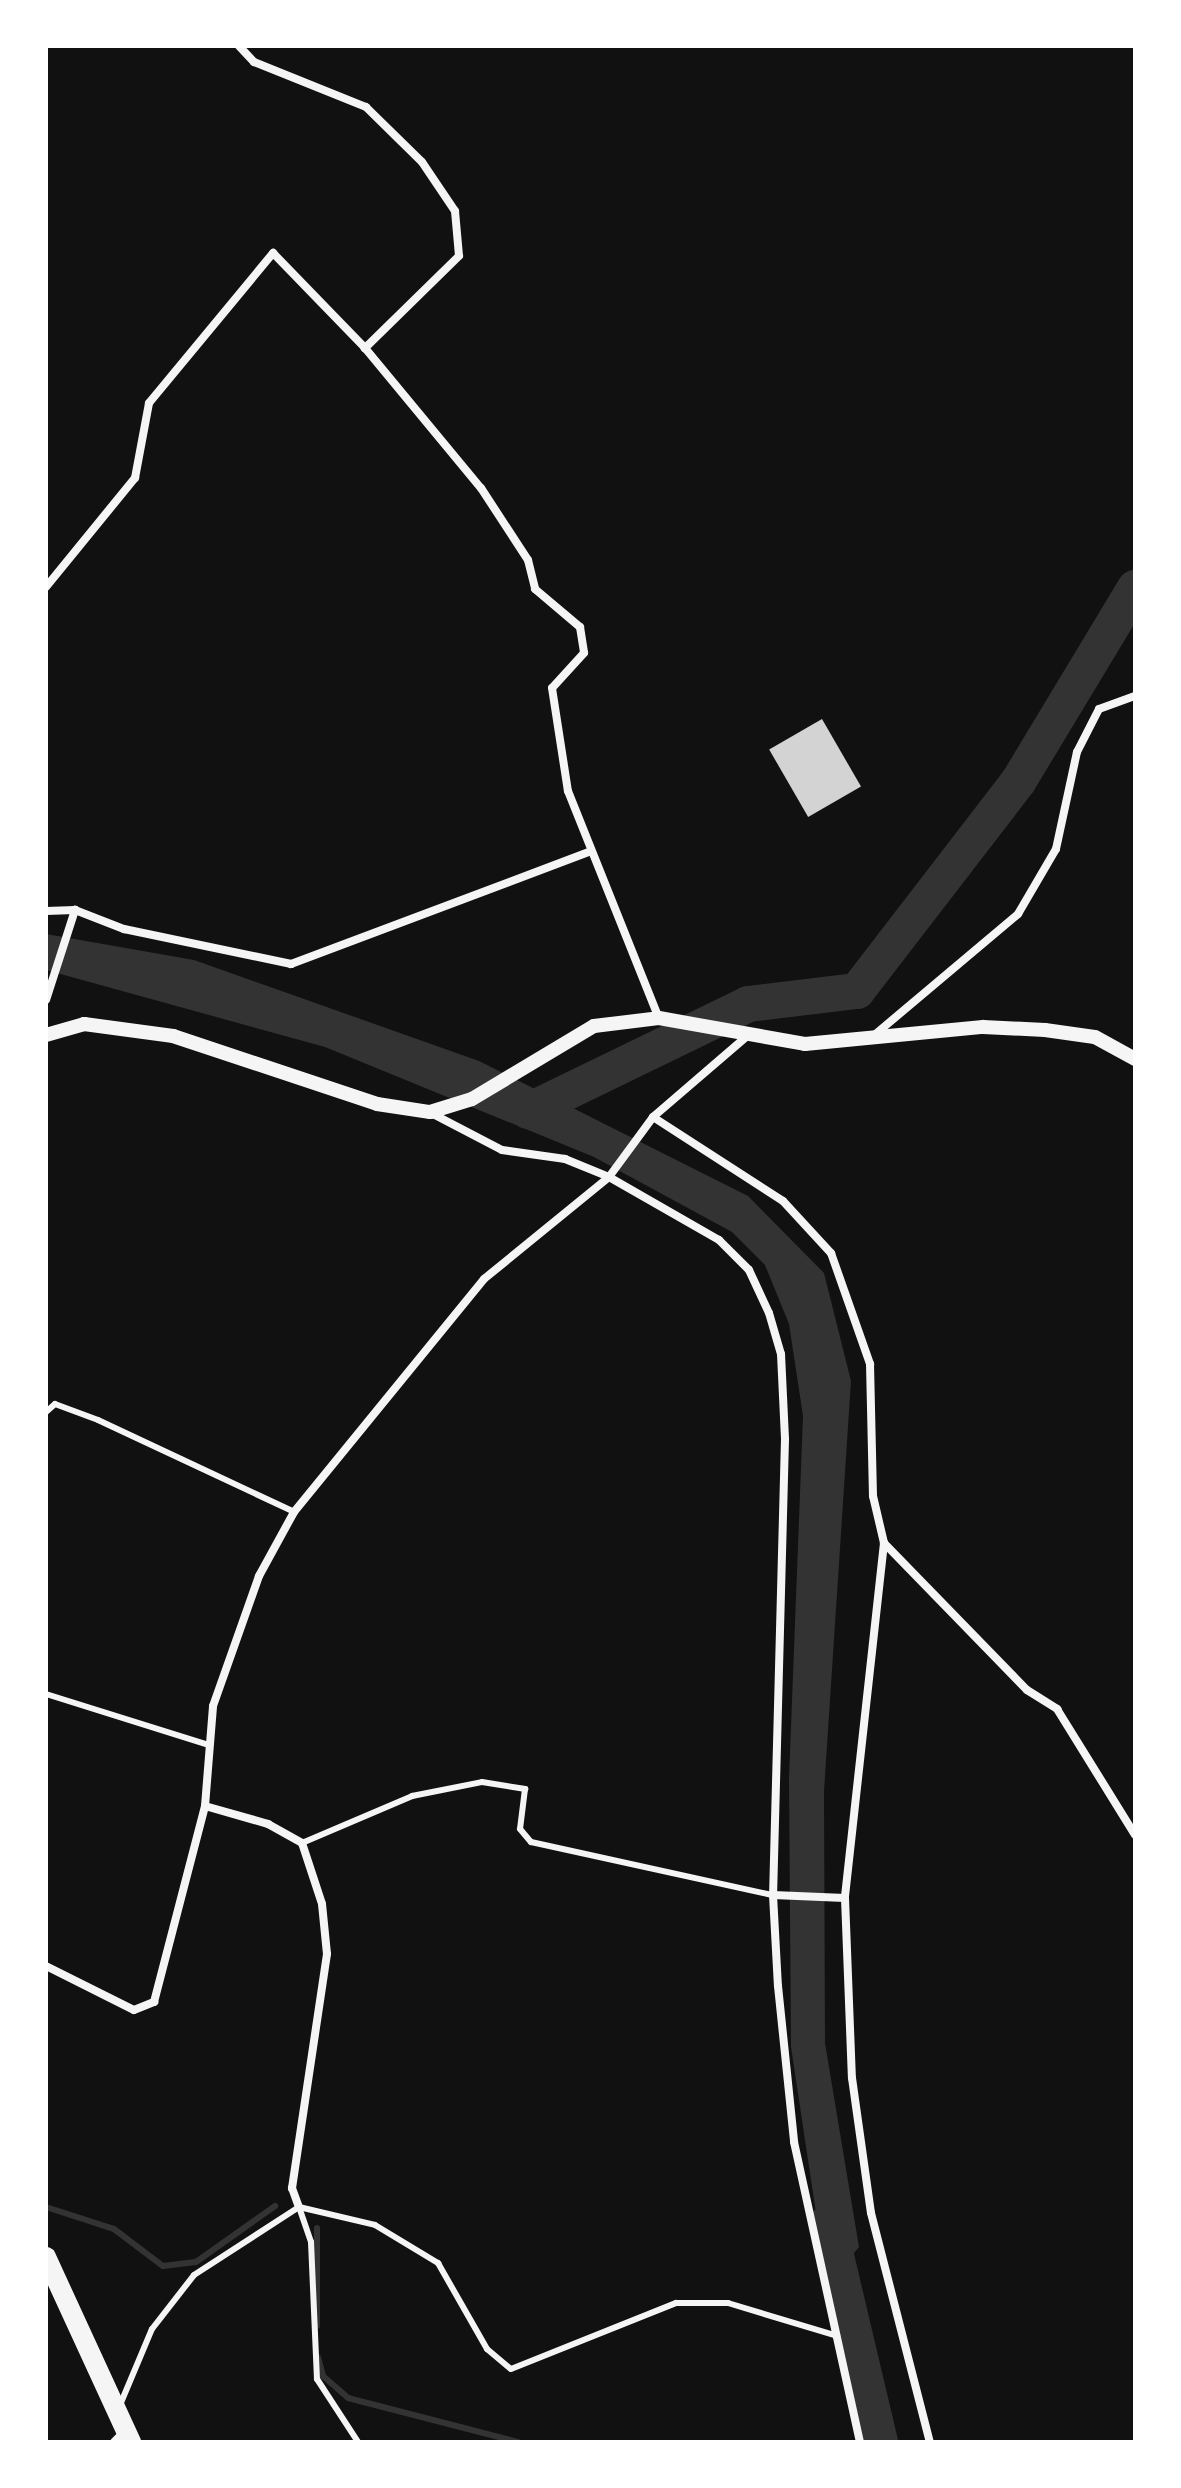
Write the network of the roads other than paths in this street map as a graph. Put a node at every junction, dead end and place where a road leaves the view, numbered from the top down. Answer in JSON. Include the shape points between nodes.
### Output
{"nodes":[{"id":1,"x":239,"y":46,"type":"edge"},
{"id":2,"x":365,"y":348,"type":"junction"},
{"id":3,"x":46,"y":587,"type":"edge"},
{"id":4,"x":1135,"y":696,"type":"edge"},
{"id":5,"x":589,"y":852,"type":"junction"},
{"id":6,"x":75,"y":910,"type":"junction"},
{"id":7,"x":46,"y":911,"type":"edge"},
{"id":8,"x":47,"y":995,"type":"edge"},
{"id":9,"x":659,"y":1018,"type":"junction"},
{"id":10,"x":46,"y":1035,"type":"edge"},
{"id":11,"x":739,"y":1037,"type":"junction"},
{"id":12,"x":871,"y":1037,"type":"junction"},
{"id":13,"x":1135,"y":1059,"type":"edge"},
{"id":14,"x":430,"y":1112,"type":"junction"},
{"id":15,"x":653,"y":1117,"type":"junction"},
{"id":16,"x":609,"y":1177,"type":"junction"},
{"id":17,"x":46,"y":1412,"type":"edge"},
{"id":18,"x":294,"y":1512,"type":"junction"},
{"id":19,"x":884,"y":1543,"type":"junction"},
{"id":20,"x":46,"y":1694,"type":"edge"},
{"id":21,"x":209,"y":1745,"type":"junction"},
{"id":22,"x":205,"y":1806,"type":"junction"},
{"id":23,"x":1135,"y":1835,"type":"edge"},
{"id":24,"x":302,"y":1843,"type":"junction"},
{"id":25,"x":773,"y":1895,"type":"junction"},
{"id":26,"x":845,"y":1898,"type":"junction"},
{"id":27,"x":46,"y":1966,"type":"edge"},
{"id":28,"x":299,"y":2207,"type":"junction"},
{"id":29,"x":46,"y":2257,"type":"edge"},
{"id":30,"x":837,"y":2336,"type":"junction"},
{"id":31,"x":122,"y":2432,"type":"edge"},
{"id":32,"x":358,"y":2442,"type":"edge"},
{"id":33,"x":860,"y":2442,"type":"edge"},
{"id":34,"x":930,"y":2442,"type":"edge"}],
"edges":[{"from":1,"to":2,"type":"street","via":[[254,62],[366,107],[422,162],[455,211],[459,256]]},
{"from":2,"to":3,"type":"street","via":[[273,253],[149,403],[135,478]]},
{"from":2,"to":5,"type":"street","via":[[481,488],[528,560],[535,589],[580,627],[584,653],[552,688],[568,791]]},
{"from":4,"to":12,"type":"street","via":[[1099,709],[1077,752],[1056,849],[1018,914]]},
{"from":5,"to":6,"type":"street","via":[[291,964],[146,934]]},
{"from":5,"to":9,"type":"street"},
{"from":6,"to":7,"type":"street"},
{"from":6,"to":8,"type":"street"},
{"from":9,"to":11,"type":"street"},
{"from":9,"to":14,"type":"street","via":[[594,1026],[505,1080]]},
{"from":10,"to":14,"type":"street","via":[[84,1024],[173,1036],[377,1104]]},
{"from":11,"to":12,"type":"street","via":[[805,1044]]},
{"from":11,"to":15,"type":"street"},
{"from":12,"to":13,"type":"street","via":[[983,1027],[1045,1030],[1095,1037]]},
{"from":14,"to":16,"type":"street","via":[[502,1150],[565,1159]]},
{"from":15,"to":16,"type":"street"},
{"from":15,"to":19,"type":"street","via":[[783,1201],[831,1253],[870,1364],[873,1496]]},
{"from":16,"to":18,"type":"street","via":[[484,1279]]},
{"from":16,"to":25,"type":"street","via":[[719,1240],[749,1270],[781,1354]]},
{"from":17,"to":18,"type":"lane","via":[[55,1404],[98,1420]]},
{"from":18,"to":21,"type":"street","via":[[259,1576],[213,1706]]},
{"from":19,"to":23,"type":"street","via":[[1027,1690],[1057,1709]]},
{"from":19,"to":26,"type":"street"},
{"from":20,"to":21,"type":"lane"},
{"from":21,"to":22,"type":"street"},
{"from":22,"to":24,"type":"street","via":[[268,1824]]},
{"from":22,"to":27,"type":"street","via":[[154,2002],[134,2010]]},
{"from":24,"to":25,"type":"lane","via":[[412,1796],[482,1782],[525,1789],[520,1829],[531,1842]]},
{"from":24,"to":28,"type":"street","via":[[322,1904],[327,1954],[292,2188]]},
{"from":25,"to":26,"type":"street"},
{"from":25,"to":30,"type":"street","via":[[794,2142]]},
{"from":26,"to":34,"type":"street","via":[[852,2078],[871,2213]]},
{"from":28,"to":30,"type":"lane","via":[[375,2225],[438,2263],[487,2349],[511,2369],[676,2303],[728,2303]]},
{"from":28,"to":31,"type":"lane","via":[[194,2275],[152,2329]]},
{"from":28,"to":32,"type":"lane","via":[[311,2242],[317,2379]]},
{"from":29,"to":31,"type":"highway"},
{"from":30,"to":33,"type":"street"}]}
